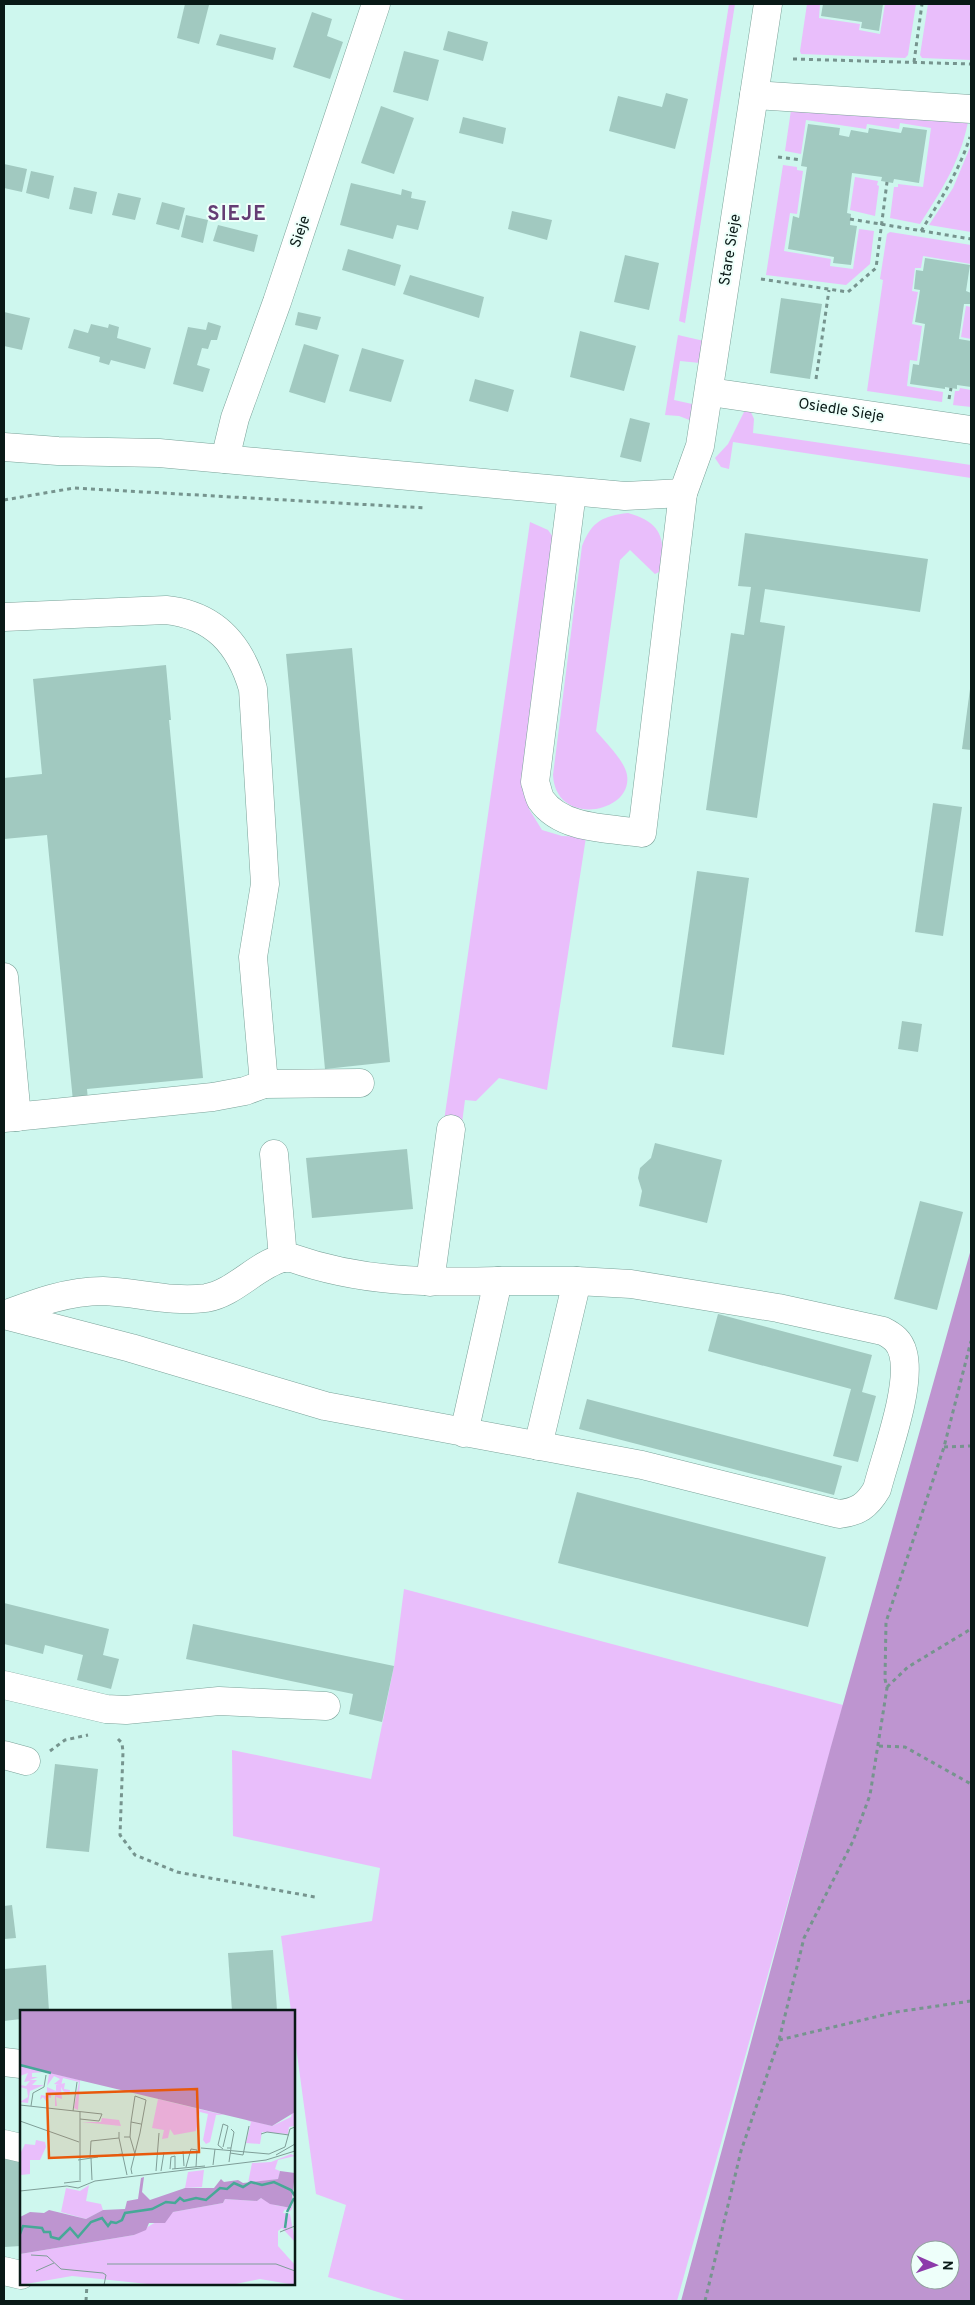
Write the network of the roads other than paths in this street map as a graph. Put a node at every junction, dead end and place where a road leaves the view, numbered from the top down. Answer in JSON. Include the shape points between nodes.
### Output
{"nodes":[{"id":1,"x":376,"y":4,"type":"edge"},
{"id":2,"x":768,"y":4,"type":"edge"},
{"id":3,"x":754,"y":95,"type":"junction"},
{"id":4,"x":971,"y":109,"type":"edge"},
{"id":5,"x":710,"y":392,"type":"junction"},
{"id":6,"x":971,"y":430,"type":"edge"},
{"id":7,"x":4,"y":448,"type":"edge"},
{"id":8,"x":225,"y":459,"type":"junction"},
{"id":9,"x":572,"y":492,"type":"junction"},
{"id":10,"x":683,"y":493,"type":"junction"},
{"id":11,"x":4,"y":618,"type":"edge"},
{"id":12,"x":4,"y":977,"type":"edge"},
{"id":13,"x":264,"y":1084,"type":"junction"},
{"id":14,"x":360,"y":1084,"type":"dead end"},
{"id":15,"x":10,"y":1118,"type":"edge"},
{"id":16,"x":451,"y":1129,"type":"dead end"},
{"id":17,"x":274,"y":1154,"type":"dead end"},
{"id":18,"x":283,"y":1258,"type":"junction"},
{"id":19,"x":498,"y":1281,"type":"junction"},
{"id":20,"x":578,"y":1281,"type":"junction"},
{"id":21,"x":430,"y":1282,"type":"junction"},
{"id":22,"x":464,"y":1433,"type":"junction"},
{"id":23,"x":538,"y":1446,"type":"junction"},
{"id":24,"x":4,"y":1685,"type":"edge"},
{"id":25,"x":326,"y":1706,"type":"dead end"},
{"id":26,"x":4,"y":2062,"type":"edge"},
{"id":27,"x":20,"y":2064,"type":"edge"},
{"id":28,"x":4,"y":2144,"type":"edge"},
{"id":29,"x":20,"y":2148,"type":"edge"},
{"id":30,"x":4,"y":2271,"type":"edge"},
{"id":31,"x":20,"y":2275,"type":"edge"}],
"edges":[{"from":1,"to":8,"type":"street","name":"Sieje","via":[[282,288],[234,418]]},
{"from":2,"to":3,"type":"street","name":"Stare Sieje"},
{"from":3,"to":4,"type":"street"},
{"from":3,"to":5,"type":"street","name":"Stare Sieje"},
{"from":5,"to":6,"type":"street","name":"Osiedle Sieje"},
{"from":5,"to":10,"type":"street","name":"Stare Sieje","via":[[700,446]]},
{"from":7,"to":8,"type":"street","via":[[159,453]]},
{"from":8,"to":9,"type":"street"},
{"from":9,"to":10,"type":"street","via":[[625,496]]},
{"from":9,"to":10,"type":"street","name":"Stare Sieje","via":[[536,782],[540,799],[557,817],[577,824],[642,833]]},
{"from":11,"to":13,"type":"street","via":[[166,610],[182,612],[219,630],[247,667],[253,689],[266,884],[252,957]]},
{"from":12,"to":15,"type":"street"},
{"from":13,"to":14,"type":"street"},
{"from":13,"to":15,"type":"street","via":[[213,1097]]},
{"from":16,"to":21,"type":"street"},
{"from":17,"to":18,"type":"street"},
{"from":18,"to":21,"type":"street","via":[[373,1278]]},
{"from":18,"to":22,"type":"street","via":[[237,1285],[208,1297],[190,1299],[102,1291],[53,1297],[4,1315],[131,1348],[325,1406]]},
{"from":19,"to":20,"type":"street"},
{"from":19,"to":21,"type":"street"},
{"from":19,"to":22,"type":"street"},
{"from":20,"to":23,"type":"street"},
{"from":20,"to":23,"type":"street","via":[[670,1290],[883,1331],[896,1338],[903,1351],[906,1369],[902,1396],[877,1489],[869,1502],[850,1513],[820,1510],[642,1465]]},
{"from":22,"to":23,"type":"street"},
{"from":24,"to":25,"type":"street","via":[[106,1709],[220,1701]]},
{"from":26,"to":27,"type":"street"},
{"from":28,"to":29,"type":"street"},
{"from":30,"to":31,"type":"street"}]}
